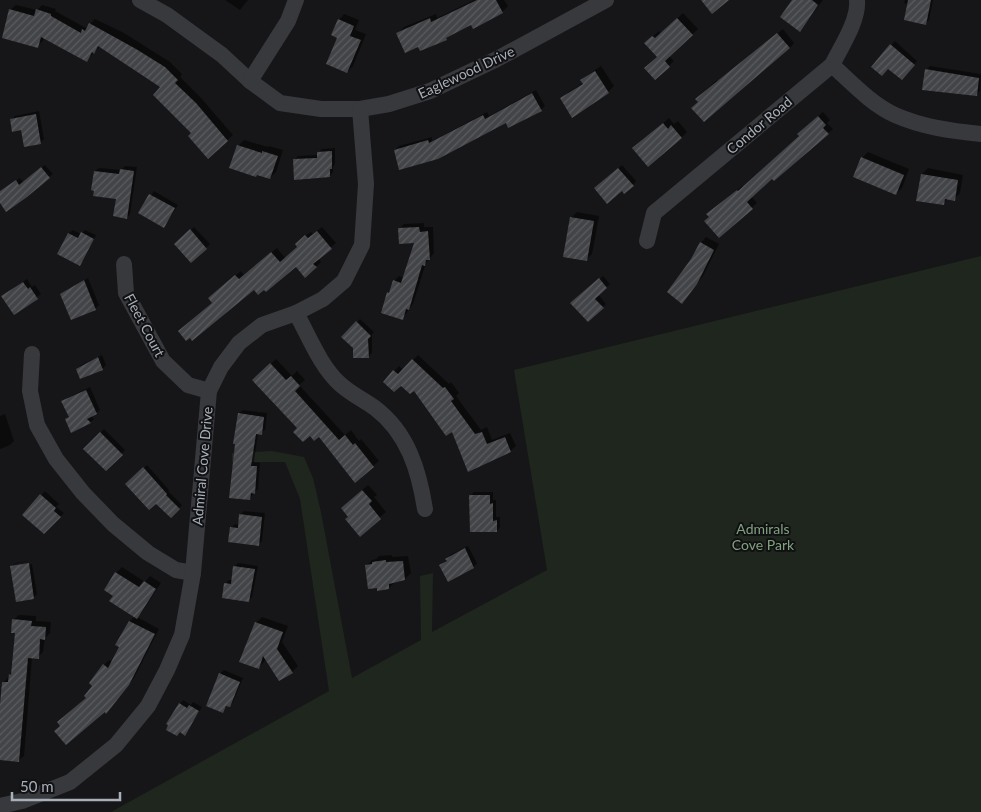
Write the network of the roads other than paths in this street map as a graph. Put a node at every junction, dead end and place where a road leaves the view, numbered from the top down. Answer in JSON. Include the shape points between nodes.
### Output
{"nodes":[{"id":1,"x":140,"y":0,"type":"edge"},
{"id":2,"x":296,"y":0,"type":"edge"},
{"id":3,"x":606,"y":0,"type":"edge"},
{"id":4,"x":857,"y":0,"type":"edge"},
{"id":5,"x":832,"y":65,"type":"junction"},
{"id":6,"x":250,"y":81,"type":"junction"},
{"id":7,"x":360,"y":109,"type":"junction"},
{"id":8,"x":981,"y":134,"type":"edge"},
{"id":9,"x":646,"y":241,"type":"dead end"},
{"id":10,"x":124,"y":264,"type":"dead end"},
{"id":11,"x":296,"y":313,"type":"junction"},
{"id":12,"x":32,"y":354,"type":"dead end"},
{"id":13,"x":209,"y":391,"type":"junction"},
{"id":14,"x":426,"y":509,"type":"dead end"},
{"id":15,"x":193,"y":573,"type":"junction"},
{"id":16,"x":0,"y":806,"type":"edge"}],
"edges":[{"from":1,"to":6,"type":"street","name":"Eaglewood Drive","via":[[167,15]]},
{"from":2,"to":6,"type":"street","via":[[288,21]]},
{"from":3,"to":7,"type":"street","name":"Eaglewood Drive","via":[[430,91]]},
{"from":4,"to":5,"type":"street","name":"Condor Road","via":[[858,9]]},
{"from":5,"to":8,"type":"street","via":[[870,99],[894,115],[933,128]]},
{"from":5,"to":9,"type":"street","name":"Condor Road","via":[[654,214]]},
{"from":6,"to":7,"type":"street","name":"Eaglewood Drive","via":[[280,103],[321,109]]},
{"from":7,"to":11,"type":"street","name":"Admiral Cove Drive","via":[[366,184],[362,245],[344,281],[323,299]]},
{"from":10,"to":13,"type":"street","name":"Fleet Court","via":[[126,293],[163,361],[188,385]]},
{"from":11,"to":13,"type":"street","name":"Admiral Cove Drive","via":[[262,325],[238,343],[221,366]]},
{"from":11,"to":14,"type":"street","via":[[323,363],[340,384],[377,409],[396,429],[420,476]]},
{"from":12,"to":15,"type":"street","via":[[30,391],[37,425],[56,459],[83,493],[120,530],[176,570]]},
{"from":13,"to":15,"type":"street","name":"Admiral Cove Drive"},
{"from":15,"to":16,"type":"street","name":"Admiral Cove Drive","via":[[182,634],[167,670],[148,706],[116,746],[70,782]]}]}
